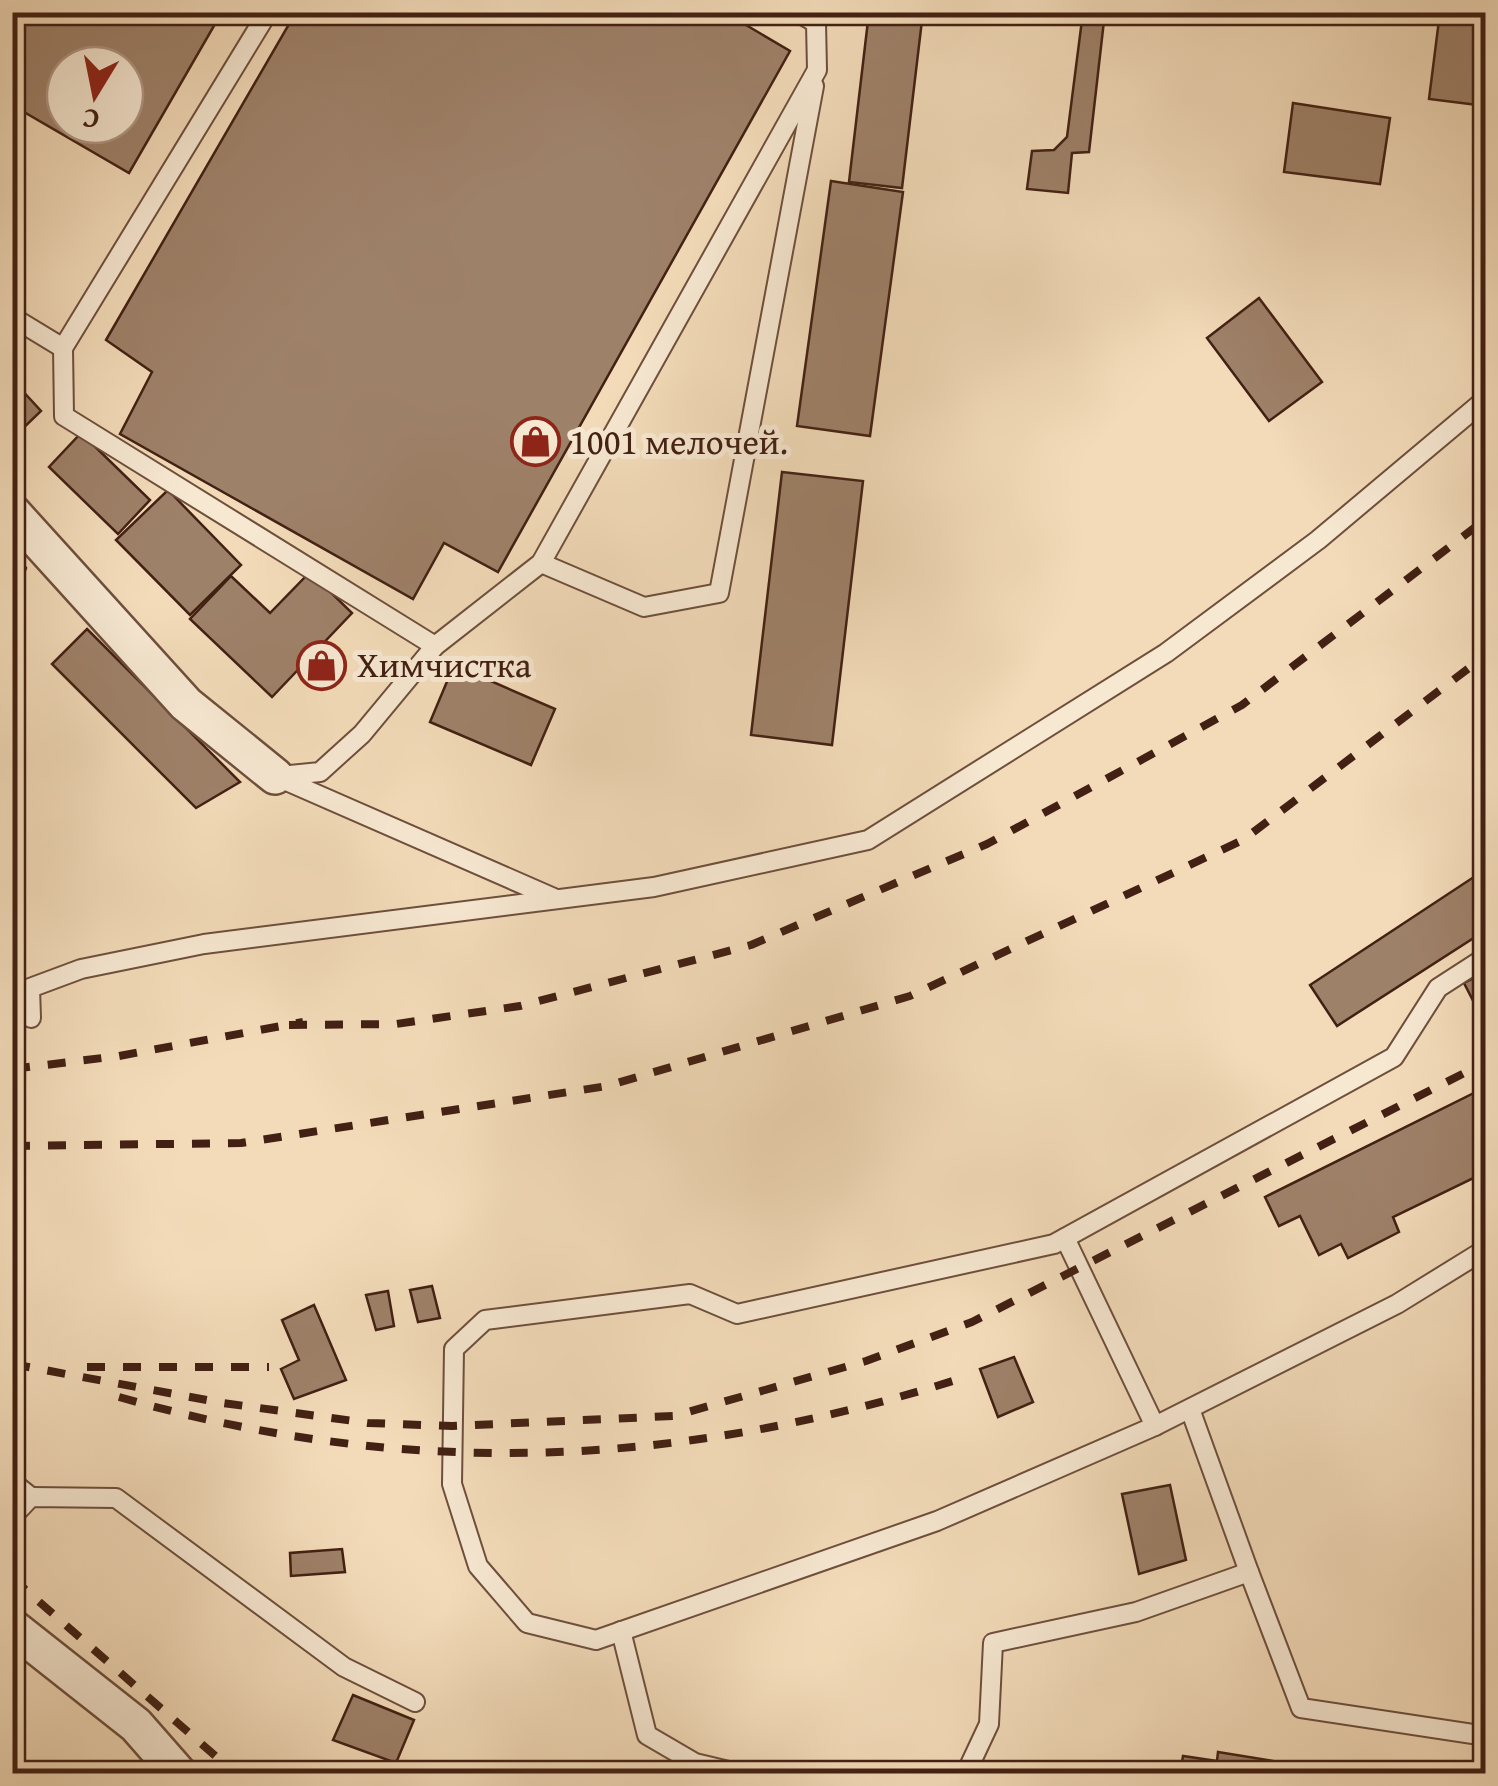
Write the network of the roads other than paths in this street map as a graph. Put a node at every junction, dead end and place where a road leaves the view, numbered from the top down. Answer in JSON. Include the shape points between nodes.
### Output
{"nodes":[{"id":1,"x":268,"y":12,"type":"edge"},
{"id":2,"x":797,"y":12,"type":"edge"},
{"id":3,"x":817,"y":70,"type":"junction"},
{"id":4,"x":12,"y":317,"type":"edge"},
{"id":5,"x":62,"y":348,"type":"junction"},
{"id":6,"x":1486,"y":399,"type":"edge"},
{"id":7,"x":12,"y":512,"type":"edge"},
{"id":8,"x":541,"y":563,"type":"junction"},
{"id":9,"x":435,"y":646,"type":"junction"},
{"id":10,"x":275,"y":776,"type":"junction"},
{"id":11,"x":555,"y":899,"type":"junction"},
{"id":12,"x":1486,"y":957,"type":"edge"},
{"id":13,"x":31,"y":1018,"type":"dead end"},
{"id":14,"x":1065,"y":1238,"type":"junction"},
{"id":15,"x":1486,"y":1248,"type":"edge"},
{"id":16,"x":1190,"y":1409,"type":"junction"},
{"id":17,"x":1155,"y":1426,"type":"junction"},
{"id":18,"x":12,"y":1482,"type":"edge"},
{"id":19,"x":30,"y":1497,"type":"junction"},
{"id":20,"x":12,"y":1516,"type":"edge"},
{"id":21,"x":1249,"y":1572,"type":"junction"},
{"id":22,"x":12,"y":1627,"type":"edge"},
{"id":23,"x":621,"y":1632,"type":"junction"},
{"id":24,"x":415,"y":1702,"type":"dead end"},
{"id":25,"x":1486,"y":1736,"type":"edge"},
{"id":26,"x":179,"y":1774,"type":"edge"},
{"id":27,"x":741,"y":1774,"type":"edge"},
{"id":28,"x":962,"y":1774,"type":"edge"}],
"edges":[{"from":1,"to":5,"type":"lane"},
{"from":2,"to":3,"type":"lane","via":[[816,23]]},
{"from":3,"to":8,"type":"lane"},
{"from":3,"to":8,"type":"lane","via":[[719,592],[644,607]]},
{"from":4,"to":5,"type":"lane"},
{"from":5,"to":9,"type":"lane","via":[[64,416]]},
{"from":6,"to":11,"type":"lane","via":[[1318,540],[1166,654],[868,840],[654,886]]},
{"from":7,"to":10,"type":"street","via":[[186,704]]},
{"from":8,"to":9,"type":"lane"},
{"from":9,"to":10,"type":"lane","via":[[362,734],[320,772]]},
{"from":10,"to":11,"type":"lane"},
{"from":11,"to":13,"type":"lane","via":[[204,944],[81,968],[30,988]]},
{"from":12,"to":14,"type":"lane","via":[[1438,988],[1394,1057]]},
{"from":14,"to":17,"type":"lane"},
{"from":14,"to":23,"type":"lane","via":[[737,1314],[690,1294],[485,1320],[454,1348],[452,1484],[478,1566],[527,1623],[596,1640]]},
{"from":15,"to":16,"type":"lane","via":[[1396,1304]]},
{"from":16,"to":17,"type":"lane"},
{"from":16,"to":21,"type":"lane"},
{"from":17,"to":23,"type":"lane","via":[[937,1521]]},
{"from":18,"to":19,"type":"lane"},
{"from":19,"to":20,"type":"lane"},
{"from":19,"to":24,"type":"lane","via":[[116,1498],[344,1667]]},
{"from":21,"to":25,"type":"lane","via":[[1301,1708]]},
{"from":21,"to":28,"type":"lane","via":[[1136,1612],[993,1643],[990,1724]]},
{"from":22,"to":26,"type":"street","via":[[136,1725]]},
{"from":23,"to":27,"type":"lane","via":[[648,1735],[695,1763]]}]}
